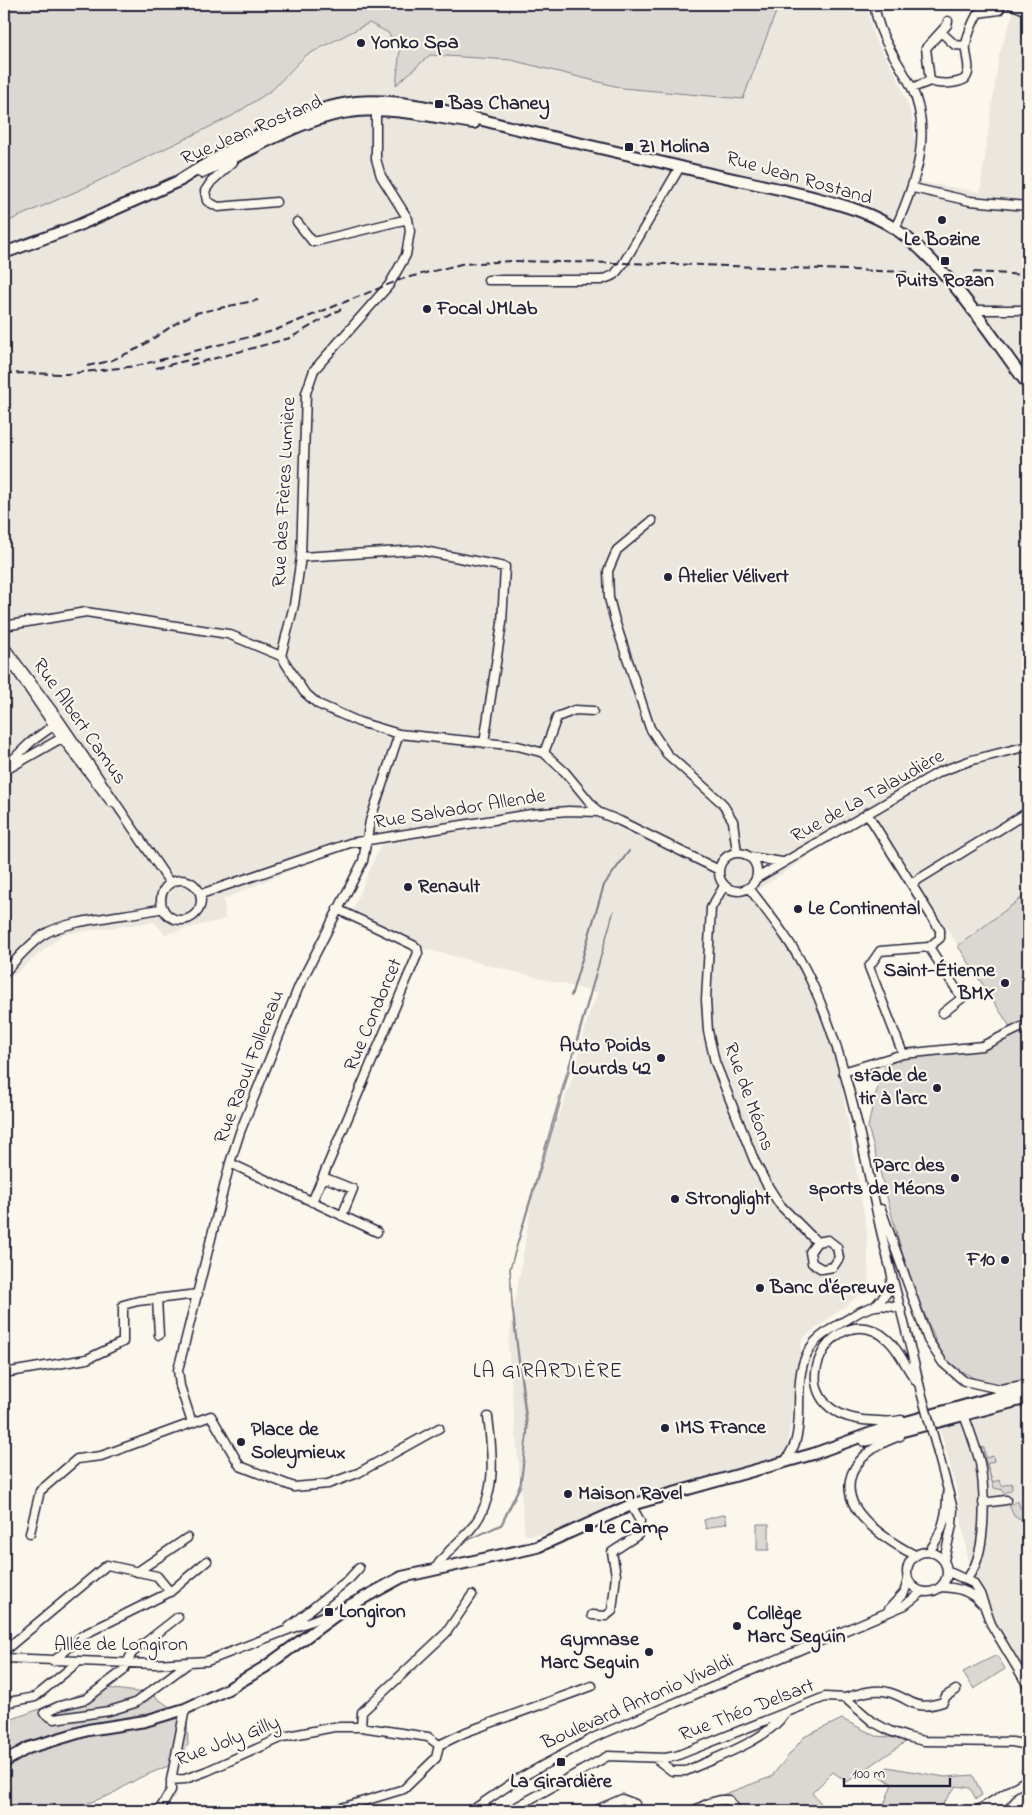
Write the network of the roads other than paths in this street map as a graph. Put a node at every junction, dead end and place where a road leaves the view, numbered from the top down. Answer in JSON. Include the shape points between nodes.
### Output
{"nodes":[{"id":1,"x":874,"y":4,"type":"edge"},
{"id":2,"x":1002,"y":4,"type":"edge"},
{"id":3,"x":1010,"y":4,"type":"edge"},
{"id":4,"x":1028,"y":11,"type":"edge"},
{"id":5,"x":948,"y":21,"type":"dead end"},
{"id":6,"x":941,"y":32,"type":"junction"},
{"id":7,"x":966,"y":46,"type":"junction"},
{"id":8,"x":930,"y":81,"type":"junction"},
{"id":9,"x":912,"y":88,"type":"junction"},
{"id":10,"x":376,"y":106,"type":"junction"},
{"id":11,"x":232,"y":157,"type":"junction"},
{"id":12,"x":680,"y":167,"type":"junction"},
{"id":13,"x":913,"y":188,"type":"junction"},
{"id":14,"x":276,"y":202,"type":"dead end"},
{"id":15,"x":1028,"y":206,"type":"edge"},
{"id":16,"x":408,"y":219,"type":"junction"},
{"id":17,"x":298,"y":222,"type":"dead end"},
{"id":18,"x":895,"y":228,"type":"junction"},
{"id":19,"x":4,"y":253,"type":"edge"},
{"id":20,"x":488,"y":280,"type":"dead end"},
{"id":21,"x":971,"y":310,"type":"junction"},
{"id":22,"x":1028,"y":310,"type":"edge"},
{"id":23,"x":1028,"y":385,"type":"edge"},
{"id":24,"x":652,"y":521,"type":"dead end"},
{"id":25,"x":300,"y":557,"type":"junction"},
{"id":26,"x":4,"y":626,"type":"edge"},
{"id":27,"x":4,"y":647,"type":"edge"},
{"id":28,"x":281,"y":656,"type":"junction"},
{"id":29,"x":593,"y":711,"type":"dead end"},
{"id":30,"x":57,"y":723,"type":"junction"},
{"id":31,"x":399,"y":734,"type":"junction"},
{"id":32,"x":65,"y":736,"type":"junction"},
{"id":33,"x":484,"y":743,"type":"junction"},
{"id":34,"x":1028,"y":746,"type":"edge"},
{"id":35,"x":544,"y":754,"type":"junction"},
{"id":36,"x":4,"y":770,"type":"edge"},
{"id":37,"x":598,"y":812,"type":"junction"},
{"id":38,"x":1028,"y":812,"type":"edge"},
{"id":39,"x":867,"y":813,"type":"junction"},
{"id":40,"x":368,"y":840,"type":"junction"},
{"id":41,"x":737,"y":853,"type":"junction"},
{"id":42,"x":750,"y":857,"type":"junction"},
{"id":43,"x":782,"y":862,"type":"junction"},
{"id":44,"x":719,"y":870,"type":"junction"},
{"id":45,"x":757,"y":878,"type":"junction"},
{"id":46,"x":170,"y":883,"type":"junction"},
{"id":47,"x":910,"y":884,"type":"junction"},
{"id":48,"x":724,"y":886,"type":"junction"},
{"id":49,"x":749,"y":888,"type":"junction"},
{"id":50,"x":201,"y":894,"type":"junction"},
{"id":51,"x":162,"y":908,"type":"junction"},
{"id":52,"x":338,"y":909,"type":"junction"},
{"id":53,"x":930,"y":947,"type":"junction"},
{"id":54,"x":4,"y":973,"type":"edge"},
{"id":55,"x":943,"y":1013,"type":"dead end"},
{"id":56,"x":1028,"y":1024,"type":"edge"},
{"id":57,"x":903,"y":1054,"type":"junction"},
{"id":58,"x":843,"y":1072,"type":"junction"},
{"id":59,"x":230,"y":1163,"type":"junction"},
{"id":60,"x":868,"y":1174,"type":"junction"},
{"id":61,"x":323,"y":1176,"type":"junction"},
{"id":62,"x":312,"y":1202,"type":"junction"},
{"id":63,"x":342,"y":1216,"type":"junction"},
{"id":64,"x":377,"y":1232,"type":"dead end"},
{"id":65,"x":817,"y":1242,"type":"dead end"},
{"id":66,"x":892,"y":1280,"type":"junction"},
{"id":67,"x":198,"y":1294,"type":"junction"},
{"id":68,"x":157,"y":1299,"type":"junction"},
{"id":69,"x":876,"y":1305,"type":"junction"},
{"id":70,"x":901,"y":1309,"type":"junction"},
{"id":71,"x":159,"y":1335,"type":"dead end"},
{"id":72,"x":4,"y":1373,"type":"edge"},
{"id":73,"x":1028,"y":1386,"type":"edge"},
{"id":74,"x":921,"y":1389,"type":"junction"},
{"id":75,"x":1028,"y":1398,"type":"edge"},
{"id":76,"x":948,"y":1415,"type":"junction"},
{"id":77,"x":488,"y":1416,"type":"dead end"},
{"id":78,"x":964,"y":1416,"type":"junction"},
{"id":79,"x":192,"y":1423,"type":"junction"},
{"id":80,"x":439,"y":1428,"type":"dead end"},
{"id":81,"x":786,"y":1460,"type":"junction"},
{"id":82,"x":947,"y":1482,"type":"junction"},
{"id":83,"x":1006,"y":1500,"type":"dead end"},
{"id":84,"x":983,"y":1503,"type":"junction"},
{"id":85,"x":631,"y":1505,"type":"junction"},
{"id":86,"x":30,"y":1533,"type":"dead end"},
{"id":87,"x":187,"y":1538,"type":"dead end"},
{"id":88,"x":929,"y":1552,"type":"junction"},
{"id":89,"x":916,"y":1555,"type":"junction"},
{"id":90,"x":944,"y":1560,"type":"junction"},
{"id":91,"x":208,"y":1561,"type":"dead end"},
{"id":92,"x":359,"y":1568,"type":"dead end"},
{"id":93,"x":435,"y":1569,"type":"junction"},
{"id":94,"x":948,"y":1571,"type":"junction"},
{"id":95,"x":137,"y":1572,"type":"junction"},
{"id":96,"x":966,"y":1579,"type":"junction"},
{"id":97,"x":908,"y":1580,"type":"junction"},
{"id":98,"x":941,"y":1587,"type":"junction"},
{"id":99,"x":170,"y":1592,"type":"junction"},
{"id":100,"x":922,"y":1592,"type":"junction"},
{"id":101,"x":472,"y":1595,"type":"dead end"},
{"id":102,"x":982,"y":1604,"type":"junction"},
{"id":103,"x":347,"y":1607,"type":"junction"},
{"id":104,"x":882,"y":1614,"type":"junction"},
{"id":105,"x":592,"y":1615,"type":"dead end"},
{"id":106,"x":178,"y":1617,"type":"dead end"},
{"id":107,"x":284,"y":1631,"type":"junction"},
{"id":108,"x":4,"y":1651,"type":"edge"},
{"id":109,"x":4,"y":1658,"type":"edge"},
{"id":110,"x":54,"y":1661,"type":"junction"},
{"id":111,"x":78,"y":1662,"type":"junction"},
{"id":112,"x":190,"y":1662,"type":"junction"},
{"id":113,"x":127,"y":1663,"type":"junction"},
{"id":114,"x":592,"y":1686,"type":"dead end"},
{"id":115,"x":1028,"y":1686,"type":"edge"},
{"id":116,"x":956,"y":1690,"type":"dead end"},
{"id":117,"x":846,"y":1698,"type":"junction"},
{"id":118,"x":4,"y":1703,"type":"edge"},
{"id":119,"x":185,"y":1709,"type":"junction"},
{"id":120,"x":785,"y":1714,"type":"junction"},
{"id":121,"x":362,"y":1727,"type":"junction"},
{"id":122,"x":439,"y":1745,"type":"junction"},
{"id":123,"x":1028,"y":1745,"type":"edge"},
{"id":124,"x":655,"y":1758,"type":"junction"},
{"id":125,"x":4,"y":1762,"type":"edge"},
{"id":126,"x":1028,"y":1779,"type":"edge"},
{"id":127,"x":171,"y":1780,"type":"junction"},
{"id":128,"x":1014,"y":1789,"type":"junction"},
{"id":129,"x":635,"y":1804,"type":"dead end"},
{"id":130,"x":526,"y":1808,"type":"edge"},
{"id":131,"x":159,"y":1811,"type":"edge"},
{"id":132,"x":330,"y":1811,"type":"edge"},
{"id":133,"x":471,"y":1811,"type":"edge"},
{"id":134,"x":509,"y":1811,"type":"edge"},
{"id":135,"x":594,"y":1811,"type":"edge"},
{"id":136,"x":626,"y":1811,"type":"edge"},
{"id":137,"x":643,"y":1811,"type":"edge"},
{"id":138,"x":693,"y":1811,"type":"edge"},
{"id":139,"x":737,"y":1811,"type":"edge"},
{"id":140,"x":977,"y":1811,"type":"edge"},
{"id":141,"x":994,"y":1811,"type":"edge"}],
"edges":[{"from":1,"to":9,"type":"street","via":[[885,43]]},
{"from":2,"to":7,"type":"street","via":[[999,10],[978,13]]},
{"from":3,"to":4,"type":"street"},
{"from":5,"to":6,"type":"street"},
{"from":6,"to":7,"type":"street","via":[[955,45]]},
{"from":6,"to":8,"type":"street","via":[[926,48]]},
{"from":7,"to":8,"type":"street","via":[[969,71],[965,79],[960,82]]},
{"from":8,"to":9,"type":"street"},
{"from":9,"to":13,"type":"street","via":[[920,113],[922,140]]},
{"from":10,"to":11,"type":"main road","name":"Rue Jean Rostand","via":[[336,114]]},
{"from":10,"to":11,"type":"main road","name":"Rue Jean Rostand","via":[[343,104],[313,113]]},
{"from":10,"to":12,"type":"main road","name":"Rue Jean Rostand","via":[[520,129]]},
{"from":10,"to":16,"type":"street","name":"Rue des Frères Lumière","via":[[376,159],[381,176]]},
{"from":11,"to":14,"type":"street","via":[[205,192],[207,201],[218,207]]},
{"from":11,"to":19,"type":"main road","name":"Rue Jean Rostand","via":[[78,226]]},
{"from":12,"to":18,"type":"main road","name":"Rue Jean Rostand","via":[[843,205]]},
{"from":12,"to":20,"type":"street","via":[[636,244],[614,275],[601,280]]},
{"from":13,"to":15,"type":"street","via":[[970,201]]},
{"from":13,"to":18,"type":"street"},
{"from":16,"to":17,"type":"street","via":[[313,242]]},
{"from":16,"to":25,"type":"street","name":"Rue des Frères Lumière","via":[[409,245],[403,265],[314,370],[306,393]]},
{"from":18,"to":21,"type":"main road","name":"Rue Jean Rostand","via":[[933,261]]},
{"from":21,"to":22,"type":"street"},
{"from":21,"to":23,"type":"main road","name":"Rue Jean Rostand"},
{"from":24,"to":41,"type":"street","via":[[617,550],[608,571],[609,598],[650,728],[667,754],[722,803],[733,821]]},
{"from":25,"to":28,"type":"street","name":"Rue des Frères Lumière","via":[[294,605]]},
{"from":25,"to":33,"type":"street","via":[[419,550],[505,566],[502,623]]},
{"from":26,"to":28,"type":"street","via":[[86,612],[228,634]]},
{"from":27,"to":30,"type":"street","name":"Rue Albert Camus"},
{"from":28,"to":31,"type":"street","via":[[304,692],[318,704],[359,722]]},
{"from":29,"to":35,"type":"street","via":[[575,710],[557,717]]},
{"from":30,"to":32,"type":"street","name":"Rue Albert Camus"},
{"from":30,"to":36,"type":"street"},
{"from":31,"to":33,"type":"street"},
{"from":31,"to":40,"type":"street","name":"Rue Raoul Follereau","via":[[370,821]]},
{"from":32,"to":36,"type":"street"},
{"from":32,"to":46,"type":"street","name":"Rue Albert Camus"},
{"from":33,"to":35,"type":"street","via":[[518,746]]},
{"from":34,"to":39,"type":"street","name":"Rue de La Talaudière","via":[[939,772]]},
{"from":35,"to":37,"type":"street","via":[[565,772]]},
{"from":37,"to":40,"type":"street","name":"Rue Salvador Allende","via":[[531,814]]},
{"from":37,"to":44,"type":"street","name":"Rue Salvador Allende"},
{"from":38,"to":47,"type":"street"},
{"from":39,"to":43,"type":"street","name":"Rue de La Talaudière"},
{"from":39,"to":47,"type":"street"},
{"from":40,"to":50,"type":"street","name":"Rue Salvador Allende","via":[[350,843]]},
{"from":40,"to":52,"type":"street","name":"Rue Raoul Follereau","via":[[363,861]]},
{"from":41,"to":42,"type":"street"},
{"from":41,"to":44,"type":"street","via":[[724,859]]},
{"from":42,"to":43,"type":"street","name":"Rue de La Talaudière"},
{"from":42,"to":45,"type":"street","via":[[756,864]]},
{"from":43,"to":45,"type":"street","name":"Rue de La Talaudière"},
{"from":44,"to":48,"type":"street"},
{"from":45,"to":49,"type":"street"},
{"from":46,"to":50,"type":"street","via":[[188,881]]},
{"from":46,"to":51,"type":"street","via":[[162,894]]},
{"from":47,"to":53,"type":"street","via":[[940,930],[940,938]]},
{"from":48,"to":49,"type":"street","via":[[738,892]]},
{"from":48,"to":65,"type":"street","name":"Rue de Méons","via":[[711,908],[706,1000],[714,1062],[766,1183],[780,1204]]},
{"from":49,"to":58,"type":"street","via":[[794,948],[811,980]]},
{"from":50,"to":51,"type":"street","via":[[197,914],[185,920],[172,918]]},
{"from":51,"to":54,"type":"street","via":[[61,926],[43,935]]},
{"from":52,"to":59,"type":"street","name":"Rue Raoul Follereau","via":[[299,986]]},
{"from":52,"to":61,"type":"street","name":"Rue Condorcet","via":[[413,945],[418,954]]},
{"from":53,"to":55,"type":"street","via":[[962,998]]},
{"from":53,"to":57,"type":"street","via":[[880,951],[868,967]]},
{"from":56,"to":57,"type":"street","via":[[982,1046]]},
{"from":57,"to":58,"type":"street"},
{"from":58,"to":60,"type":"street"},
{"from":59,"to":62,"type":"street"},
{"from":59,"to":67,"type":"street","name":"Rue Raoul Follereau"},
{"from":60,"to":66,"type":"street"},
{"from":60,"to":73,"type":"street","via":[[928,1340],[943,1363],[964,1381],[1000,1389]]},
{"from":61,"to":62,"type":"street","name":"Rue Condorcet"},
{"from":61,"to":63,"type":"street","via":[[353,1190]]},
{"from":62,"to":63,"type":"street"},
{"from":63,"to":64,"type":"street"},
{"from":66,"to":69,"type":"street"},
{"from":66,"to":70,"type":"street"},
{"from":67,"to":68,"type":"street"},
{"from":67,"to":79,"type":"street","name":"Rue Raoul Follereau","via":[[178,1370]]},
{"from":68,"to":71,"type":"street"},
{"from":68,"to":72,"type":"street","via":[[123,1305],[123,1342],[87,1359]]},
{"from":69,"to":70,"type":"street","via":[[889,1304]]},
{"from":69,"to":81,"type":"street","via":[[822,1335],[802,1362],[795,1443]]},
{"from":70,"to":74,"type":"street"},
{"from":73,"to":76,"type":"main road"},
{"from":74,"to":76,"type":"street","via":[[888,1340],[856,1328],[845,1331],[823,1348],[814,1376],[824,1404],[853,1418],[898,1421]]},
{"from":74,"to":82,"type":"street","bridge":true},
{"from":75,"to":78,"type":"main road"},
{"from":76,"to":78,"type":"main road"},
{"from":76,"to":81,"type":"main road","via":[[888,1427]]},
{"from":76,"to":89,"type":"street","via":[[867,1451],[856,1463],[851,1480],[855,1506],[862,1517],[898,1547]]},
{"from":77,"to":93,"type":"street","via":[[492,1470],[486,1501],[470,1530]]},
{"from":78,"to":84,"type":"street","via":[[980,1466]]},
{"from":79,"to":80,"type":"street","via":[[211,1416],[240,1466],[294,1487],[328,1484],[358,1473]]},
{"from":79,"to":86,"type":"street","via":[[101,1456],[78,1459],[40,1491]]},
{"from":81,"to":85,"type":"main road"},
{"from":82,"to":88,"type":"street","via":[[945,1519]]},
{"from":82,"to":90,"type":"street","via":[[953,1509]]},
{"from":83,"to":84,"type":"street"},
{"from":84,"to":96,"type":"street","via":[[977,1565]]},
{"from":85,"to":93,"type":"main road","via":[[537,1547]]},
{"from":85,"to":105,"type":"street","via":[[640,1522],[638,1535],[612,1552],[616,1575],[612,1610],[606,1616]]},
{"from":87,"to":95,"type":"street"},
{"from":88,"to":89,"type":"street"},
{"from":88,"to":90,"type":"street"},
{"from":89,"to":97,"type":"street","via":[[907,1566]]},
{"from":90,"to":94,"type":"street"},
{"from":91,"to":99,"type":"street"},
{"from":92,"to":107,"type":"street"},
{"from":93,"to":103,"type":"main road","via":[[402,1577]]},
{"from":94,"to":96,"type":"street"},
{"from":94,"to":98,"type":"street"},
{"from":95,"to":99,"type":"street","via":[[157,1576]]},
{"from":95,"to":108,"type":"street","via":[[107,1565]]},
{"from":96,"to":102,"type":"street","via":[[977,1588]]},
{"from":97,"to":100,"type":"street"},
{"from":97,"to":104,"type":"street","name":"Boulevard Antonio Vivaldi","via":[[904,1593]]},
{"from":98,"to":100,"type":"street","via":[[936,1591]]},
{"from":98,"to":102,"type":"street","via":[[965,1590]]},
{"from":99,"to":110,"type":"street","via":[[83,1635]]},
{"from":100,"to":104,"type":"street","name":"Boulevard Antonio Vivaldi","via":[[906,1605]]},
{"from":101,"to":121,"type":"street","via":[[446,1633],[362,1712]]},
{"from":102,"to":115,"type":"street"},
{"from":103,"to":107,"type":"street","name":"Allée de Longiron"},
{"from":103,"to":119,"type":"main road","via":[[264,1667],[228,1689]]},
{"from":104,"to":133,"type":"street","name":"Boulevard Antonio Vivaldi","via":[[595,1737],[518,1779]]},
{"from":106,"to":113,"type":"street","via":[[132,1653]]},
{"from":107,"to":112,"type":"street","name":"Allée de Longiron","via":[[207,1661]]},
{"from":109,"to":110,"type":"street","name":"Allée de Longiron"},
{"from":110,"to":111,"type":"street","name":"Allée de Longiron"},
{"from":111,"to":113,"type":"street","name":"Allée de Longiron"},
{"from":111,"to":118,"type":"street","via":[[35,1697]]},
{"from":112,"to":113,"type":"street","name":"Allée de Longiron"},
{"from":112,"to":113,"type":"street","via":[[135,1702],[109,1711],[54,1718],[44,1713],[86,1699],[123,1670]]},
{"from":114,"to":122,"type":"street"},
{"from":116,"to":117,"type":"street","via":[[943,1702],[931,1706],[908,1703],[879,1690]]},
{"from":117,"to":120,"type":"street","name":"Rue Théo Delsart","via":[[825,1698]]},
{"from":117,"to":123,"type":"street","name":"Rue Théo Delsart","via":[[873,1722],[906,1737],[924,1741]]},
{"from":119,"to":125,"type":"main road","via":[[144,1721],[88,1730],[28,1748]]},
{"from":119,"to":127,"type":"street","name":"Rue Joly Gilly"},
{"from":120,"to":124,"type":"street","name":"Rue Théo Delsart","via":[[676,1756]]},
{"from":120,"to":124,"type":"street","via":[[765,1734],[686,1771],[672,1771]]},
{"from":121,"to":122,"type":"street","name":"Rue Joly Gilly","via":[[428,1737]]},
{"from":121,"to":127,"type":"street","name":"Rue Joly Gilly","via":[[334,1727],[282,1737],[185,1780]]},
{"from":122,"to":132,"type":"street","via":[[436,1758],[404,1789]]},
{"from":124,"to":130,"type":"street","name":"Rue Théo Delsart","via":[[608,1756]]},
{"from":126,"to":128,"type":"street"},
{"from":127,"to":131,"type":"street","via":[[170,1790]]},
{"from":128,"to":140,"type":"street"},
{"from":128,"to":141,"type":"street"},
{"from":129,"to":135,"type":"street","via":[[622,1799]]},
{"from":130,"to":134,"type":"street","name":"Rue Théo Delsart"},
{"from":136,"to":137,"type":"street"},
{"from":138,"to":139,"type":"street","via":[[720,1800],[730,1800]]}]}
